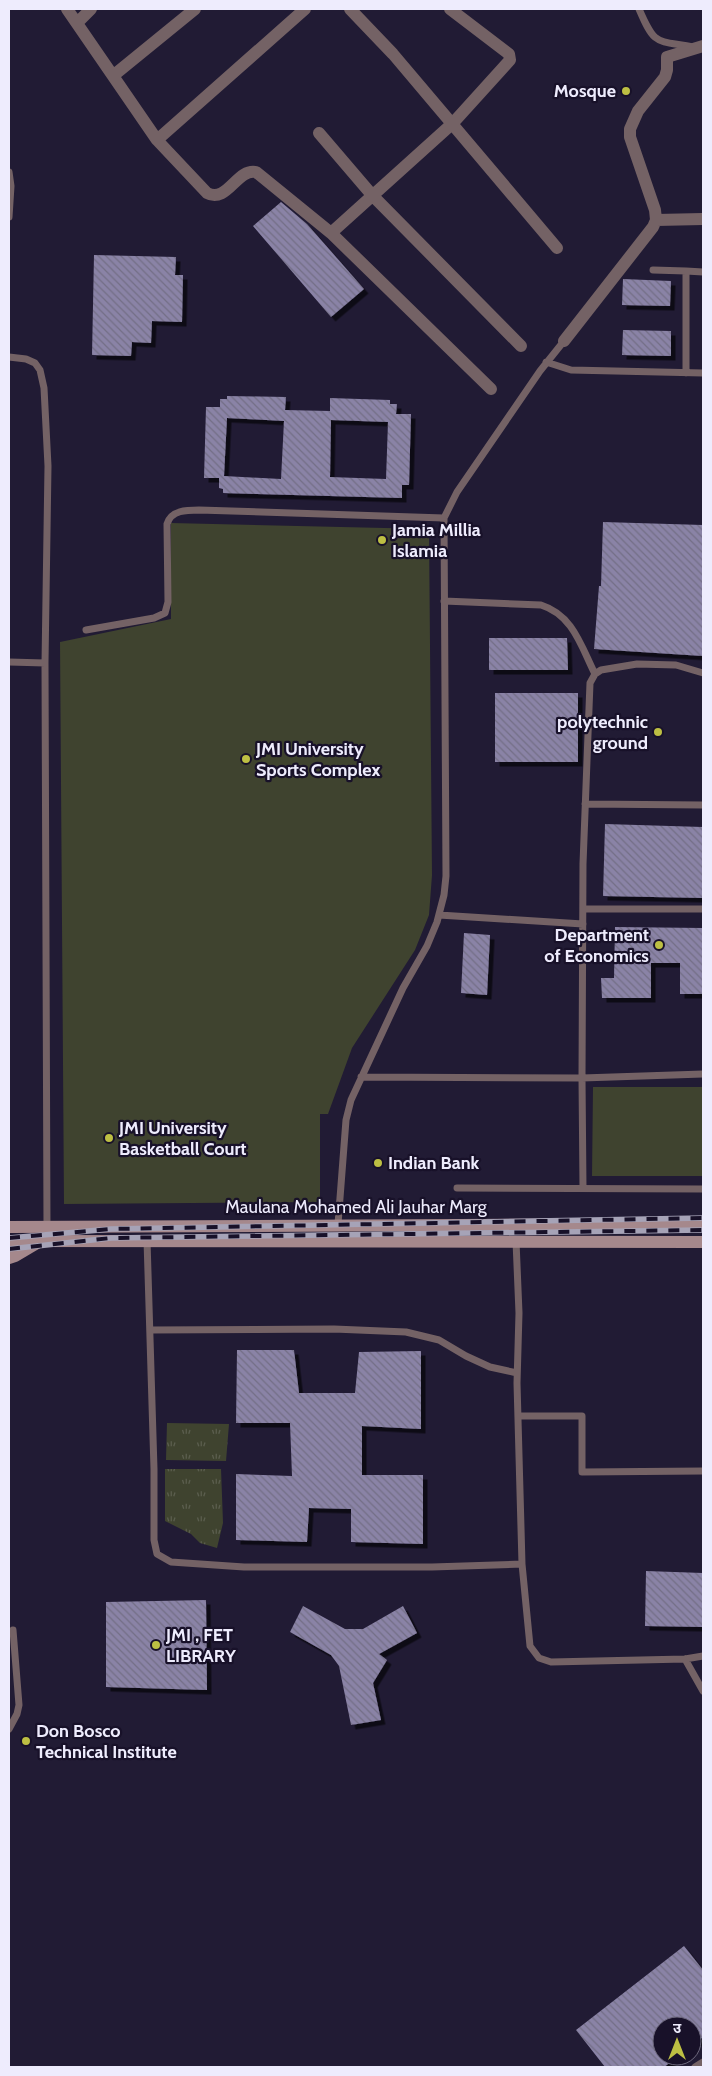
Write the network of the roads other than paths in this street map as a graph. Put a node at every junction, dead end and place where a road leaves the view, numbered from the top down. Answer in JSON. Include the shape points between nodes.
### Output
{"nodes":[{"id":1,"x":67,"y":9,"type":"edge"},
{"id":2,"x":91,"y":9,"type":"edge"},
{"id":3,"x":195,"y":9,"type":"edge"},
{"id":4,"x":305,"y":9,"type":"edge"},
{"id":5,"x":350,"y":9,"type":"edge"},
{"id":6,"x":450,"y":9,"type":"edge"},
{"id":7,"x":639,"y":9,"type":"edge"},
{"id":8,"x":77,"y":23,"type":"junction"},
{"id":9,"x":702,"y":47,"type":"edge"},
{"id":10,"x":114,"y":75,"type":"junction"},
{"id":11,"x":453,"y":123,"type":"junction"},
{"id":12,"x":319,"y":133,"type":"dead end"},
{"id":13,"x":158,"y":140,"type":"junction"},
{"id":14,"x":9,"y":172,"type":"edge"},
{"id":15,"x":372,"y":195,"type":"junction"},
{"id":16,"x":9,"y":217,"type":"edge"},
{"id":17,"x":703,"y":219,"type":"edge"},
{"id":18,"x":656,"y":220,"type":"junction"},
{"id":19,"x":331,"y":233,"type":"junction"},
{"id":20,"x":557,"y":248,"type":"dead end"},
{"id":21,"x":653,"y":270,"type":"dead end"},
{"id":22,"x":686,"y":271,"type":"junction"},
{"id":23,"x":703,"y":272,"type":"edge"},
{"id":24,"x":564,"y":340,"type":"joint"},
{"id":25,"x":522,"y":346,"type":"dead end"},
{"id":26,"x":9,"y":357,"type":"edge"},
{"id":27,"x":546,"y":362,"type":"junction"},
{"id":28,"x":686,"y":373,"type":"junction"},
{"id":29,"x":703,"y":373,"type":"edge"},
{"id":30,"x":491,"y":389,"type":"dead end"},
{"id":31,"x":444,"y":518,"type":"junction"},
{"id":32,"x":444,"y":601,"type":"junction"},
{"id":33,"x":86,"y":630,"type":"dead end"},
{"id":34,"x":9,"y":662,"type":"edge"},
{"id":35,"x":45,"y":663,"type":"junction"},
{"id":36,"x":703,"y":673,"type":"edge"},
{"id":37,"x":595,"y":674,"type":"junction"},
{"id":38,"x":586,"y":804,"type":"junction"},
{"id":39,"x":703,"y":805,"type":"edge"},
{"id":40,"x":583,"y":909,"type":"junction"},
{"id":41,"x":703,"y":909,"type":"edge"},
{"id":42,"x":439,"y":915,"type":"junction"},
{"id":43,"x":583,"y":924,"type":"junction"},
{"id":44,"x":703,"y":1074,"type":"edge"},
{"id":45,"x":361,"y":1077,"type":"junction"},
{"id":46,"x":582,"y":1078,"type":"junction"},
{"id":47,"x":458,"y":1188,"type":"dead end"},
{"id":48,"x":583,"y":1188,"type":"junction"},
{"id":49,"x":703,"y":1188,"type":"edge"},
{"id":50,"x":338,"y":1224,"type":"junction"},
{"id":51,"x":648,"y":1224,"type":"junction"},
{"id":52,"x":703,"y":1224,"type":"edge"},
{"id":53,"x":9,"y":1227,"type":"edge"},
{"id":54,"x":44,"y":1227,"type":"junction"},
{"id":55,"x":42,"y":1240,"type":"junction"},
{"id":56,"x":147,"y":1240,"type":"junction"},
{"id":57,"x":9,"y":1241,"type":"edge"},
{"id":58,"x":516,"y":1242,"type":"junction"},
{"id":59,"x":647,"y":1242,"type":"junction"},
{"id":60,"x":703,"y":1242,"type":"edge"},
{"id":61,"x":9,"y":1258,"type":"edge"},
{"id":62,"x":150,"y":1330,"type":"junction"},
{"id":63,"x":517,"y":1372,"type":"junction"},
{"id":64,"x":518,"y":1416,"type":"junction"},
{"id":65,"x":703,"y":1471,"type":"edge"},
{"id":66,"x":522,"y":1564,"type":"junction"},
{"id":67,"x":13,"y":1630,"type":"dead end"},
{"id":68,"x":703,"y":1656,"type":"edge"},
{"id":69,"x":685,"y":1659,"type":"junction"},
{"id":70,"x":703,"y":1691,"type":"edge"},
{"id":71,"x":9,"y":1729,"type":"edge"},
{"id":72,"x":703,"y":2062,"type":"edge"},
{"id":73,"x":695,"y":2067,"type":"edge"}],
"edges":[{"from":1,"to":8,"type":"street"},
{"from":2,"to":8,"type":"street"},
{"from":3,"to":10,"type":"street"},
{"from":4,"to":13,"type":"street"},
{"from":5,"to":11,"type":"street"},
{"from":6,"to":11,"type":"street","via":[[511,57]]},
{"from":7,"to":9,"type":"lane","via":[[657,40]]},
{"from":8,"to":10,"type":"street"},
{"from":9,"to":18,"type":"street","via":[[666,57],[665,77],[638,111],[630,129]]},
{"from":10,"to":13,"type":"street"},
{"from":11,"to":15,"type":"street"},
{"from":11,"to":20,"type":"street"},
{"from":12,"to":15,"type":"street"},
{"from":13,"to":19,"type":"street","via":[[209,195],[220,195],[246,172],[254,172]]},
{"from":14,"to":16,"type":"lane"},
{"from":15,"to":19,"type":"street"},
{"from":15,"to":25,"type":"street"},
{"from":17,"to":18,"type":"street"},
{"from":18,"to":24,"type":"street"},
{"from":19,"to":30,"type":"street"},
{"from":21,"to":22,"type":"lane"},
{"from":22,"to":23,"type":"lane"},
{"from":22,"to":28,"type":"lane"},
{"from":24,"to":27,"type":"lane"},
{"from":26,"to":35,"type":"lane","via":[[35,363],[44,388],[48,466]]},
{"from":27,"to":28,"type":"lane","via":[[571,370]]},
{"from":27,"to":31,"type":"lane","via":[[457,492]]},
{"from":28,"to":29,"type":"lane"},
{"from":31,"to":32,"type":"lane"},
{"from":31,"to":33,"type":"lane","via":[[199,510],[176,513],[167,524],[168,602],[165,613],[154,618]]},
{"from":32,"to":37,"type":"lane","via":[[551,608],[566,618]]},
{"from":32,"to":42,"type":"lane","via":[[446,876]]},
{"from":34,"to":35,"type":"lane"},
{"from":35,"to":54,"type":"lane"},
{"from":36,"to":37,"type":"lane","via":[[676,665],[658,664],[621,666]]},
{"from":37,"to":38,"type":"lane","via":[[590,682]]},
{"from":38,"to":39,"type":"lane"},
{"from":38,"to":40,"type":"lane"},
{"from":40,"to":41,"type":"lane"},
{"from":40,"to":43,"type":"lane"},
{"from":42,"to":43,"type":"lane"},
{"from":42,"to":45,"type":"lane","via":[[428,946],[403,988]]},
{"from":43,"to":46,"type":"lane"},
{"from":44,"to":46,"type":"lane"},
{"from":45,"to":46,"type":"lane"},
{"from":45,"to":50,"type":"lane","via":[[350,1100],[346,1120]]},
{"from":46,"to":48,"type":"lane"},
{"from":47,"to":48,"type":"lane"},
{"from":48,"to":49,"type":"lane"},
{"from":50,"to":51,"type":"main road","name":"Maulana Mohamed Ali Jauhar Marg"},
{"from":50,"to":54,"type":"main road","name":"Maulana Mohamed Ali Jauhar Marg"},
{"from":51,"to":52,"type":"main road","name":"Maulana Mohamed Ali Jauhar Marg"},
{"from":51,"to":59,"type":"main road"},
{"from":53,"to":54,"type":"main road","name":"Maulana Mohamed Ali Jauhar Marg"},
{"from":54,"to":55,"type":"main road"},
{"from":55,"to":56,"type":"main road","name":"Maulana Mohamed Ali Jauhar Marg"},
{"from":55,"to":57,"type":"main road","name":"Maulana Mohamed Ali Jauhar Marg"},
{"from":55,"to":61,"type":"main road"},
{"from":56,"to":58,"type":"main road","name":"Maulana Mohamed Ali Jauhar Marg"},
{"from":56,"to":62,"type":"lane"},
{"from":58,"to":59,"type":"main road","name":"Maulana Mohamed Ali Jauhar Marg"},
{"from":58,"to":63,"type":"lane"},
{"from":59,"to":60,"type":"main road","name":"Maulana Mohamed Ali Jauhar Marg"},
{"from":62,"to":63,"type":"lane","via":[[406,1332],[439,1340],[490,1367]]},
{"from":62,"to":66,"type":"lane","via":[[154,1540],[155,1550],[162,1559],[244,1567],[423,1568]]},
{"from":63,"to":64,"type":"lane"},
{"from":64,"to":65,"type":"lane","via":[[582,1416],[582,1472]]},
{"from":64,"to":66,"type":"lane"},
{"from":66,"to":69,"type":"lane","via":[[529,1639],[539,1658],[551,1662]]},
{"from":67,"to":71,"type":"lane","via":[[20,1693],[17,1714]]},
{"from":68,"to":69,"type":"lane"},
{"from":69,"to":70,"type":"lane"},
{"from":72,"to":73,"type":"lane"}]}
